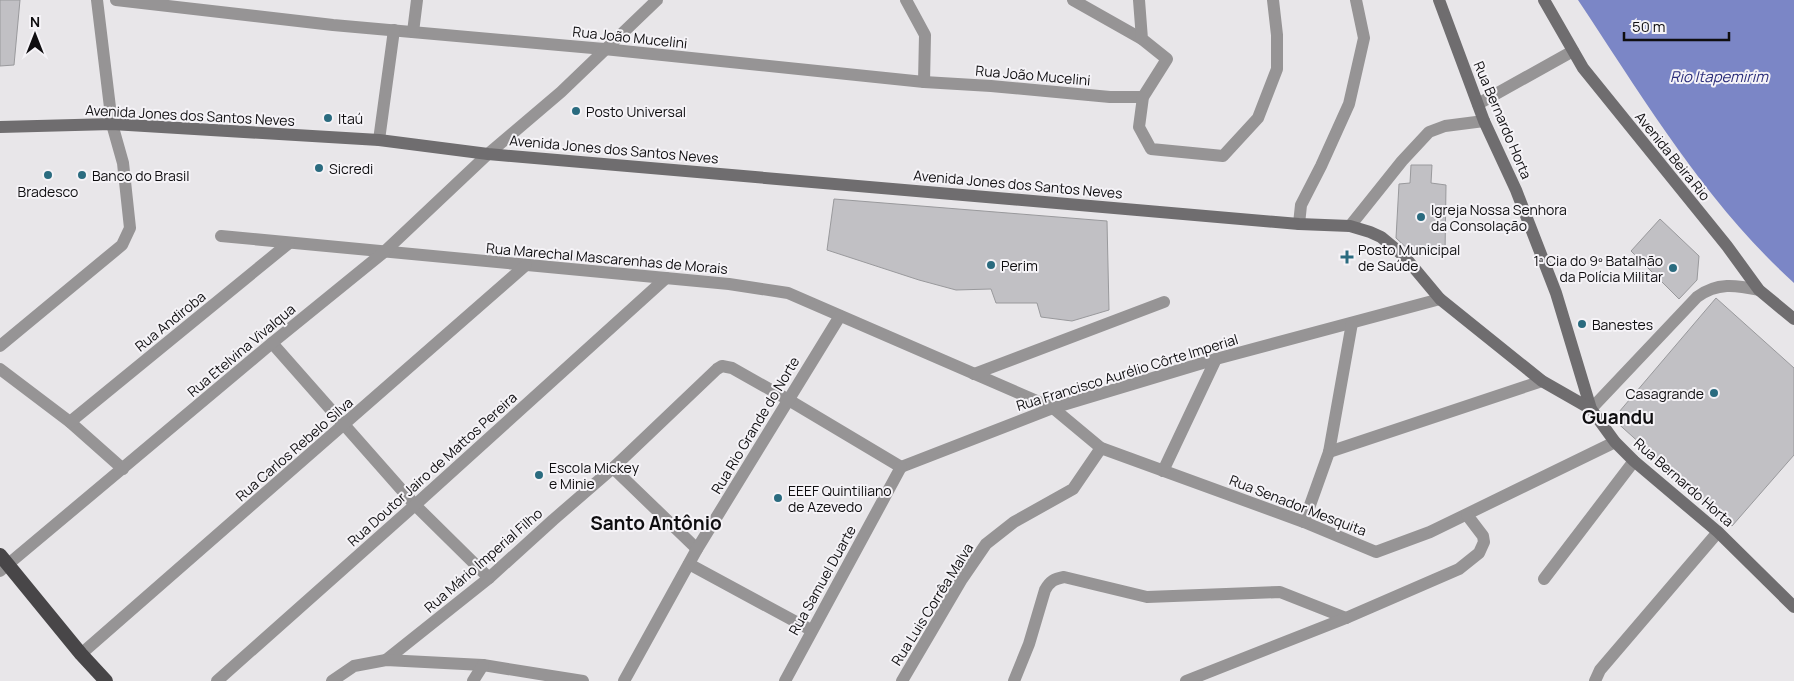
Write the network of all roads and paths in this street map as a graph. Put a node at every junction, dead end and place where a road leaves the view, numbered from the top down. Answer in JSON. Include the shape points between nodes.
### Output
{"nodes":[{"id":1,"x":97,"y":0,"type":"edge"},
{"id":2,"x":116,"y":0,"type":"edge"},
{"id":3,"x":417,"y":0,"type":"edge"},
{"id":4,"x":657,"y":0,"type":"edge"},
{"id":5,"x":906,"y":0,"type":"edge"},
{"id":6,"x":1072,"y":0,"type":"edge"},
{"id":7,"x":1140,"y":0,"type":"edge"},
{"id":8,"x":1273,"y":0,"type":"edge"},
{"id":9,"x":1356,"y":0,"type":"edge"},
{"id":10,"x":1439,"y":0,"type":"edge"},
{"id":11,"x":1544,"y":0,"type":"edge"},
{"id":12,"x":394,"y":30,"type":"junction"},
{"id":13,"x":413,"y":32,"type":"junction"},
{"id":14,"x":1142,"y":39,"type":"junction"},
{"id":15,"x":604,"y":49,"type":"junction"},
{"id":16,"x":1573,"y":52,"type":"junction"},
{"id":17,"x":924,"y":82,"type":"junction"},
{"id":18,"x":1143,"y":97,"type":"junction"},
{"id":19,"x":1478,"y":104,"type":"junction"},
{"id":20,"x":1484,"y":121,"type":"junction"},
{"id":21,"x":112,"y":124,"type":"junction"},
{"id":22,"x":0,"y":127,"type":"edge"},
{"id":23,"x":379,"y":140,"type":"junction"},
{"id":24,"x":488,"y":154,"type":"junction"},
{"id":25,"x":1299,"y":224,"type":"junction"},
{"id":26,"x":1350,"y":226,"type":"junction"},
{"id":27,"x":220,"y":236,"type":"dead end"},
{"id":28,"x":289,"y":243,"type":"junction"},
{"id":29,"x":384,"y":252,"type":"junction"},
{"id":30,"x":526,"y":265,"type":"junction"},
{"id":31,"x":666,"y":278,"type":"junction"},
{"id":32,"x":1759,"y":290,"type":"junction"},
{"id":33,"x":1440,"y":299,"type":"junction"},
{"id":34,"x":1164,"y":302,"type":"dead end"},
{"id":35,"x":840,"y":316,"type":"junction"},
{"id":36,"x":1794,"y":319,"type":"edge"},
{"id":37,"x":1352,"y":323,"type":"junction"},
{"id":38,"x":272,"y":343,"type":"junction"},
{"id":39,"x":0,"y":346,"type":"edge"},
{"id":40,"x":1216,"y":359,"type":"junction"},
{"id":41,"x":0,"y":369,"type":"edge"},
{"id":42,"x":974,"y":374,"type":"junction"},
{"id":43,"x":1542,"y":381,"type":"junction"},
{"id":44,"x":787,"y":399,"type":"junction"},
{"id":45,"x":1053,"y":408,"type":"junction"},
{"id":46,"x":1591,"y":409,"type":"junction"},
{"id":47,"x":70,"y":422,"type":"junction"},
{"id":48,"x":345,"y":425,"type":"junction"},
{"id":49,"x":1615,"y":442,"type":"junction"},
{"id":50,"x":1101,"y":448,"type":"junction"},
{"id":51,"x":1329,"y":452,"type":"junction"},
{"id":52,"x":1634,"y":461,"type":"junction"},
{"id":53,"x":613,"y":468,"type":"junction"},
{"id":54,"x":901,"y":468,"type":"junction"},
{"id":55,"x":123,"y":469,"type":"junction"},
{"id":56,"x":1163,"y":471,"type":"junction"},
{"id":57,"x":415,"y":505,"type":"junction"},
{"id":58,"x":1467,"y":514,"type":"junction"},
{"id":59,"x":1304,"y":522,"type":"junction"},
{"id":60,"x":1718,"y":532,"type":"junction"},
{"id":61,"x":697,"y":549,"type":"junction"},
{"id":62,"x":2,"y":564,"type":"edge"},
{"id":63,"x":689,"y":564,"type":"junction"},
{"id":64,"x":489,"y":578,"type":"junction"},
{"id":65,"x":1544,"y":579,"type":"dead end"},
{"id":66,"x":1794,"y":607,"type":"edge"},
{"id":67,"x":1346,"y":618,"type":"junction"},
{"id":68,"x":812,"y":630,"type":"junction"},
{"id":69,"x":81,"y":654,"type":"junction"},
{"id":70,"x":386,"y":660,"type":"junction"},
{"id":71,"x":483,"y":665,"type":"junction"},
{"id":72,"x":106,"y":681,"type":"edge"},
{"id":73,"x":217,"y":681,"type":"edge"},
{"id":74,"x":332,"y":681,"type":"edge"},
{"id":75,"x":473,"y":681,"type":"edge"},
{"id":76,"x":583,"y":681,"type":"edge"},
{"id":77,"x":624,"y":681,"type":"edge"},
{"id":78,"x":785,"y":681,"type":"edge"},
{"id":79,"x":902,"y":681,"type":"edge"},
{"id":80,"x":1014,"y":681,"type":"edge"},
{"id":81,"x":1186,"y":681,"type":"edge"},
{"id":82,"x":1595,"y":681,"type":"edge"}],
"edges":[{"from":1,"to":21,"type":"street"},
{"from":2,"to":12,"type":"street","name":"Rua João Mucelini"},
{"from":3,"to":13,"type":"street"},
{"from":4,"to":15,"type":"street","name":"Rua Etelvina Vivalqua"},
{"from":5,"to":17,"type":"street","via":[[925,35]]},
{"from":6,"to":14,"type":"street"},
{"from":7,"to":14,"type":"street"},
{"from":8,"to":18,"type":"street","via":[[1278,35],[1277,69],[1258,118],[1223,156],[1151,149],[1139,126]]},
{"from":9,"to":25,"type":"street","via":[[1364,38],[1349,104],[1301,205]]},
{"from":10,"to":19,"type":"main road","name":"Rua Bernardo Horta"},
{"from":11,"to":16,"type":"main road","name":"Avenida Beira Rio"},
{"from":12,"to":13,"type":"street","name":"Rua João Mucelini"},
{"from":12,"to":23,"type":"street"},
{"from":13,"to":15,"type":"street","name":"Rua João Mucelini"},
{"from":14,"to":18,"type":"street","via":[[1166,59]]},
{"from":15,"to":17,"type":"street","name":"Rua João Mucelini"},
{"from":15,"to":24,"type":"street","name":"Rua Etelvina Vivalqua","via":[[561,92]]},
{"from":16,"to":19,"type":"street"},
{"from":16,"to":32,"type":"main road","name":"Avenida Beira Rio"},
{"from":17,"to":18,"type":"street","name":"Rua João Mucelini"},
{"from":19,"to":20,"type":"main road","name":"Rua Bernardo Horta"},
{"from":20,"to":26,"type":"street","via":[[1445,126],[1429,132]]},
{"from":20,"to":46,"type":"main road","name":"Rua Bernardo Horta","via":[[1516,190],[1556,293]]},
{"from":21,"to":22,"type":"main road","name":"Avenida Jones dos Santos Neves"},
{"from":21,"to":23,"type":"main road","name":"Avenida Jones dos Santos Neves"},
{"from":21,"to":39,"type":"street","via":[[123,163],[130,228],[122,244]]},
{"from":23,"to":24,"type":"main road","name":"Avenida Jones dos Santos Neves"},
{"from":24,"to":25,"type":"main road","name":"Avenida Jones dos Santos Neves"},
{"from":24,"to":29,"type":"street","name":"Rua Etelvina Vivalqua"},
{"from":25,"to":26,"type":"main road","name":"Avenida Jones dos Santos Neves"},
{"from":26,"to":33,"type":"main road","name":"Avenida Jones dos Santos Neves","via":[[1381,237],[1404,256]]},
{"from":27,"to":28,"type":"street","name":"Rua Marechal Mascarenhas de Morais"},
{"from":28,"to":29,"type":"street","name":"Rua Marechal Mascarenhas de Morais"},
{"from":28,"to":47,"type":"street","name":"Rua Andiroba"},
{"from":29,"to":30,"type":"street","name":"Rua Marechal Mascarenhas de Morais"},
{"from":29,"to":38,"type":"street","name":"Rua Etelvina Vivalqua"},
{"from":30,"to":31,"type":"street","name":"Rua Marechal Mascarenhas de Morais"},
{"from":30,"to":48,"type":"street","name":"Rua Carlos Rebelo Silva"},
{"from":31,"to":35,"type":"street","name":"Rua Marechal Mascarenhas de Morais","via":[[788,293]]},
{"from":31,"to":57,"type":"street","name":"Rua Doutor Jairo de Mattos Pereira"},
{"from":32,"to":36,"type":"main road","name":"Avenida Beira Rio"},
{"from":32,"to":46,"type":"street","via":[[1719,286],[1707,289]]},
{"from":33,"to":37,"type":"street","name":"Rua Francisco Aurélio Côrte Imperial"},
{"from":33,"to":43,"type":"main road","name":"Avenida Jones dos Santos Neves"},
{"from":34,"to":42,"type":"street"},
{"from":35,"to":42,"type":"street","name":"Rua Marechal Mascarenhas de Morais"},
{"from":35,"to":44,"type":"street","name":"Rua Rio Grande do Norte"},
{"from":37,"to":40,"type":"street","name":"Rua Francisco Aurélio Côrte Imperial"},
{"from":37,"to":51,"type":"street"},
{"from":38,"to":48,"type":"street"},
{"from":38,"to":55,"type":"street","name":"Rua Etelvina Vivalqua"},
{"from":40,"to":45,"type":"street","name":"Rua Francisco Aurélio Côrte Imperial"},
{"from":40,"to":56,"type":"street"},
{"from":41,"to":47,"type":"street"},
{"from":42,"to":45,"type":"street","name":"Rua Senador Mesquita"},
{"from":43,"to":46,"type":"main road","name":"Avenida Jones dos Santos Neves"},
{"from":43,"to":51,"type":"street"},
{"from":44,"to":53,"type":"street","name":"Rua Mário Imperial Filho","via":[[732,368],[722,366]]},
{"from":44,"to":54,"type":"street"},
{"from":44,"to":61,"type":"street","name":"Rua Rio Grande do Norte"},
{"from":45,"to":50,"type":"street","name":"Rua Senador Mesquita"},
{"from":45,"to":54,"type":"street","name":"Rua Francisco Aurélio Côrte Imperial"},
{"from":46,"to":49,"type":"main road","name":"Rua Bernardo Horta"},
{"from":47,"to":55,"type":"street"},
{"from":48,"to":57,"type":"street"},
{"from":48,"to":69,"type":"street","name":"Rua Carlos Rebelo Silva"},
{"from":49,"to":52,"type":"main road","name":"Rua Bernardo Horta"},
{"from":49,"to":58,"type":"street","name":"Rua Senador Mesquita"},
{"from":50,"to":56,"type":"street","name":"Rua Senador Mesquita"},
{"from":50,"to":79,"type":"street","name":"Rua Luis Corrêa Malva","via":[[1072,489],[1014,522],[986,544]]},
{"from":51,"to":59,"type":"street"},
{"from":52,"to":60,"type":"main road","name":"Rua Bernardo Horta"},
{"from":52,"to":65,"type":"street"},
{"from":53,"to":61,"type":"street"},
{"from":53,"to":64,"type":"street","name":"Rua Mário Imperial Filho"},
{"from":54,"to":68,"type":"street","name":"Rua Samuel Duarte"},
{"from":55,"to":62,"type":"street","name":"Rua Etelvina Vivalqua"},
{"from":56,"to":59,"type":"street","name":"Rua Senador Mesquita"},
{"from":57,"to":64,"type":"street"},
{"from":57,"to":73,"type":"street","name":"Rua Doutor Jairo de Mattos Pereira"},
{"from":58,"to":59,"type":"street","name":"Rua Senador Mesquita","via":[[1376,552]]},
{"from":58,"to":67,"type":"street","via":[[1483,536],[1479,553],[1459,569]]},
{"from":60,"to":66,"type":"main road","name":"Rua Bernardo Horta"},
{"from":60,"to":82,"type":"street","via":[[1600,670]]},
{"from":61,"to":63,"type":"street","name":"Rua Rio Grande do Norte"},
{"from":62,"to":69,"type":"highway"},
{"from":63,"to":68,"type":"street"},
{"from":63,"to":77,"type":"street","name":"Rua Rio Grande do Norte"},
{"from":64,"to":70,"type":"street","name":"Rua Mário Imperial Filho"},
{"from":67,"to":80,"type":"street","via":[[1280,592],[1148,597],[1064,577],[1050,582],[1045,590]]},
{"from":67,"to":81,"type":"street"},
{"from":68,"to":78,"type":"street","name":"Rua Samuel Duarte"},
{"from":69,"to":72,"type":"highway"},
{"from":70,"to":71,"type":"street"},
{"from":70,"to":74,"type":"street","via":[[354,666]]},
{"from":71,"to":75,"type":"street"},
{"from":71,"to":76,"type":"street"}]}
